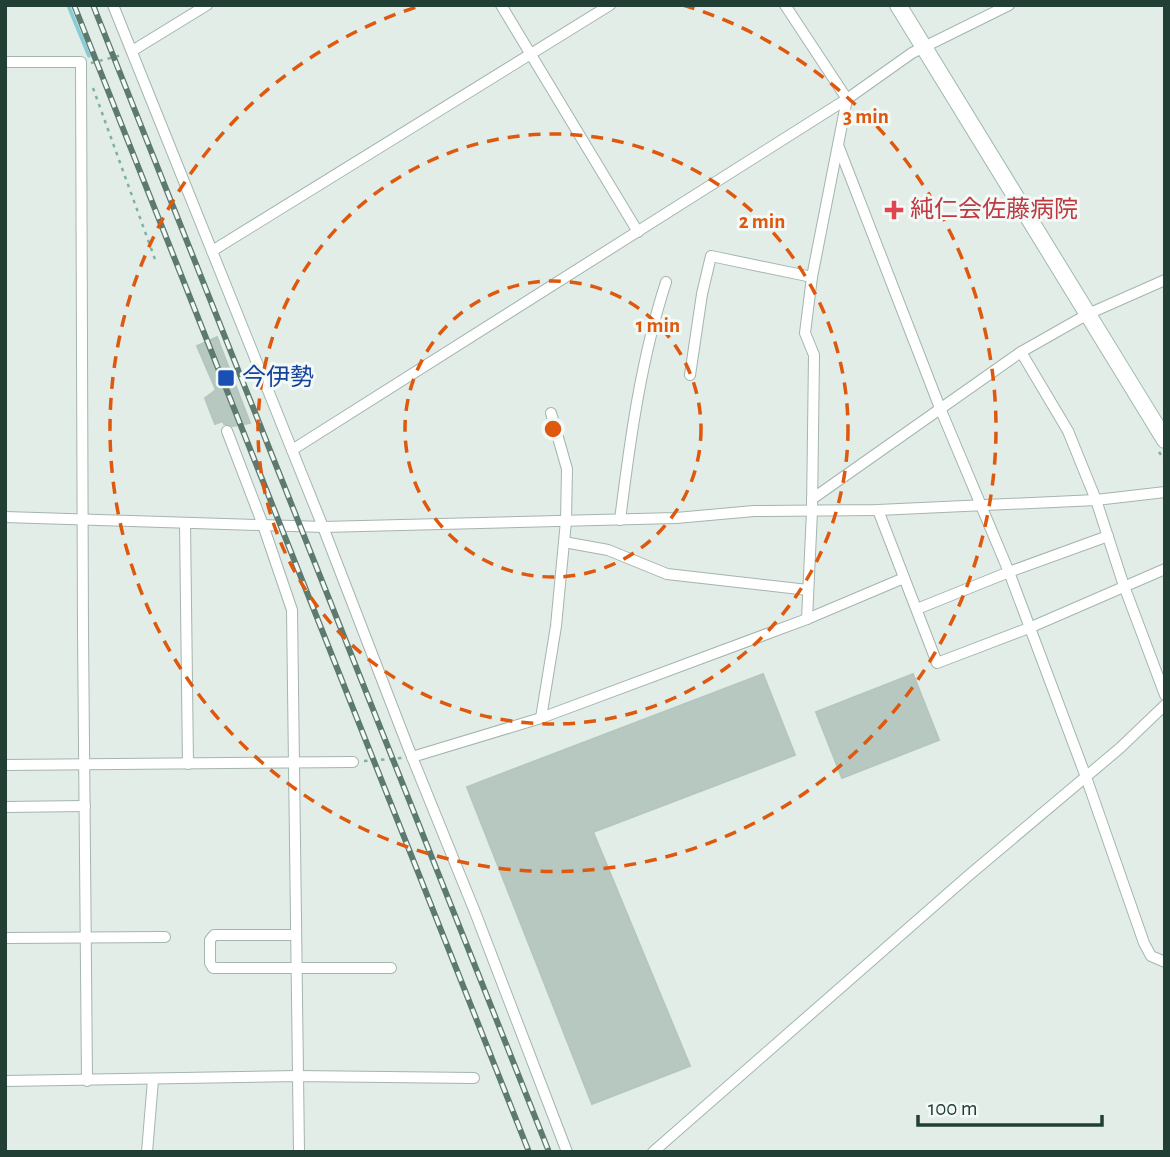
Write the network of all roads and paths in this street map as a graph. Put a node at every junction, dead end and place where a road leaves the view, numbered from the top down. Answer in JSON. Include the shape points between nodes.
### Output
{"nodes":[{"id":1,"x":113,"y":5,"type":"edge"},
{"id":2,"x":206,"y":5,"type":"edge"},
{"id":3,"x":501,"y":5,"type":"edge"},
{"id":4,"x":610,"y":5,"type":"edge"},
{"id":5,"x":785,"y":5,"type":"edge"},
{"id":6,"x":898,"y":5,"type":"edge"},
{"id":7,"x":976,"y":5,"type":"edge"},
{"id":8,"x":1009,"y":5,"type":"edge"},
{"id":9,"x":978,"y":19,"type":"junction"},
{"id":10,"x":923,"y":47,"type":"junction"},
{"id":11,"x":132,"y":51,"type":"junction"},
{"id":12,"x":531,"y":54,"type":"junction"},
{"id":13,"x":5,"y":62,"type":"edge"},
{"id":14,"x":83,"y":65,"type":"junction"},
{"id":15,"x":847,"y":100,"type":"junction"},
{"id":16,"x":838,"y":145,"type":"junction"},
{"id":17,"x":638,"y":232,"type":"junction"},
{"id":18,"x":212,"y":251,"type":"junction"},
{"id":19,"x":156,"y":262,"type":"dead end"},
{"id":20,"x":812,"y":277,"type":"junction"},
{"id":21,"x":1165,"y":280,"type":"edge"},
{"id":22,"x":666,"y":282,"type":"dead end"},
{"id":23,"x":1088,"y":314,"type":"junction"},
{"id":24,"x":1021,"y":352,"type":"junction"},
{"id":25,"x":690,"y":375,"type":"dead end"},
{"id":26,"x":940,"y":408,"type":"junction"},
{"id":27,"x":551,"y":412,"type":"dead end"},
{"id":28,"x":227,"y":431,"type":"dead end"},
{"id":29,"x":1165,"y":440,"type":"edge"},
{"id":30,"x":292,"y":450,"type":"junction"},
{"id":31,"x":1165,"y":492,"type":"edge"},
{"id":32,"x":1096,"y":500,"type":"junction"},
{"id":33,"x":981,"y":504,"type":"junction"},
{"id":34,"x":812,"y":505,"type":"junction"},
{"id":35,"x":878,"y":509,"type":"junction"},
{"id":36,"x":5,"y":517,"type":"edge"},
{"id":37,"x":84,"y":519,"type":"junction"},
{"id":38,"x":620,"y":520,"type":"junction"},
{"id":39,"x":566,"y":521,"type":"junction"},
{"id":40,"x":185,"y":523,"type":"junction"},
{"id":41,"x":263,"y":525,"type":"junction"},
{"id":42,"x":323,"y":527,"type":"junction"},
{"id":43,"x":1108,"y":536,"type":"junction"},
{"id":44,"x":564,"y":542,"type":"junction"},
{"id":45,"x":1165,"y":569,"type":"edge"},
{"id":46,"x":1009,"y":572,"type":"junction"},
{"id":47,"x":904,"y":578,"type":"junction"},
{"id":48,"x":1124,"y":586,"type":"junction"},
{"id":49,"x":808,"y":590,"type":"junction"},
{"id":50,"x":917,"y":609,"type":"junction"},
{"id":51,"x":807,"y":619,"type":"junction"},
{"id":52,"x":1029,"y":628,"type":"junction"},
{"id":53,"x":1165,"y":695,"type":"edge"},
{"id":54,"x":1165,"y":705,"type":"edge"},
{"id":55,"x":541,"y":718,"type":"junction"},
{"id":56,"x":412,"y":757,"type":"junction"},
{"id":57,"x":354,"y":762,"type":"joint"},
{"id":58,"x":294,"y":763,"type":"junction"},
{"id":59,"x":188,"y":764,"type":"junction"},
{"id":60,"x":5,"y":765,"type":"edge"},
{"id":61,"x":84,"y":765,"type":"junction"},
{"id":62,"x":1086,"y":776,"type":"junction"},
{"id":63,"x":85,"y":806,"type":"junction"},
{"id":64,"x":5,"y":807,"type":"edge"},
{"id":65,"x":296,"y":935,"type":"junction"},
{"id":66,"x":165,"y":936,"type":"dead end"},
{"id":67,"x":87,"y":937,"type":"junction"},
{"id":68,"x":5,"y":938,"type":"edge"},
{"id":69,"x":1165,"y":962,"type":"edge"},
{"id":70,"x":296,"y":968,"type":"junction"},
{"id":71,"x":391,"y":968,"type":"dead end"},
{"id":72,"x":298,"y":1076,"type":"junction"},
{"id":73,"x":474,"y":1078,"type":"dead end"},
{"id":74,"x":153,"y":1080,"type":"junction"},
{"id":75,"x":5,"y":1081,"type":"edge"},
{"id":76,"x":87,"y":1081,"type":"junction"},
{"id":77,"x":147,"y":1152,"type":"edge"},
{"id":78,"x":299,"y":1152,"type":"edge"},
{"id":79,"x":567,"y":1152,"type":"edge"},
{"id":80,"x":653,"y":1152,"type":"edge"}],
"edges":[{"from":1,"to":11,"type":"street"},
{"from":2,"to":11,"type":"street"},
{"from":3,"to":12,"type":"street"},
{"from":4,"to":12,"type":"street"},
{"from":5,"to":15,"type":"street"},
{"from":6,"to":10,"type":"main road"},
{"from":7,"to":9,"type":"street"},
{"from":8,"to":9,"type":"street"},
{"from":9,"to":10,"type":"street"},
{"from":10,"to":15,"type":"street"},
{"from":10,"to":23,"type":"main road"},
{"from":11,"to":14,"type":"path"},
{"from":11,"to":18,"type":"street"},
{"from":12,"to":17,"type":"street"},
{"from":12,"to":18,"type":"street"},
{"from":13,"to":14,"type":"street"},
{"from":14,"to":19,"type":"path"},
{"from":14,"to":37,"type":"street"},
{"from":15,"to":16,"type":"street"},
{"from":15,"to":17,"type":"street"},
{"from":16,"to":20,"type":"street"},
{"from":16,"to":26,"type":"street"},
{"from":17,"to":30,"type":"street"},
{"from":18,"to":30,"type":"street"},
{"from":20,"to":25,"type":"street","via":[[711,256]]},
{"from":20,"to":34,"type":"street","via":[[805,333],[814,355]]},
{"from":21,"to":23,"type":"street"},
{"from":22,"to":38,"type":"street","via":[[650,332]]},
{"from":23,"to":24,"type":"street"},
{"from":23,"to":29,"type":"main road"},
{"from":24,"to":26,"type":"street"},
{"from":24,"to":32,"type":"street","via":[[1068,431]]},
{"from":26,"to":33,"type":"street"},
{"from":26,"to":34,"type":"street"},
{"from":27,"to":39,"type":"street","via":[[567,469]]},
{"from":28,"to":41,"type":"street"},
{"from":30,"to":42,"type":"street"},
{"from":31,"to":32,"type":"street"},
{"from":32,"to":33,"type":"street"},
{"from":32,"to":43,"type":"street"},
{"from":33,"to":35,"type":"street"},
{"from":33,"to":46,"type":"street"},
{"from":34,"to":35,"type":"street"},
{"from":34,"to":38,"type":"street"},
{"from":34,"to":49,"type":"street"},
{"from":35,"to":47,"type":"street"},
{"from":36,"to":37,"type":"street"},
{"from":37,"to":40,"type":"street"},
{"from":37,"to":61,"type":"street"},
{"from":38,"to":39,"type":"street"},
{"from":39,"to":42,"type":"street"},
{"from":39,"to":44,"type":"street"},
{"from":40,"to":41,"type":"street"},
{"from":40,"to":59,"type":"street"},
{"from":41,"to":42,"type":"street"},
{"from":41,"to":58,"type":"street","via":[[292,610]]},
{"from":42,"to":56,"type":"street"},
{"from":43,"to":46,"type":"street"},
{"from":43,"to":48,"type":"street"},
{"from":44,"to":49,"type":"street","via":[[608,550],[667,574]]},
{"from":44,"to":55,"type":"street"},
{"from":45,"to":48,"type":"street"},
{"from":46,"to":50,"type":"street"},
{"from":46,"to":52,"type":"street"},
{"from":47,"to":50,"type":"street"},
{"from":47,"to":51,"type":"street"},
{"from":48,"to":52,"type":"street"},
{"from":48,"to":53,"type":"street"},
{"from":49,"to":51,"type":"street"},
{"from":50,"to":52,"type":"street","via":[[937,663]]},
{"from":51,"to":55,"type":"street"},
{"from":52,"to":62,"type":"street"},
{"from":54,"to":62,"type":"street"},
{"from":55,"to":56,"type":"street"},
{"from":56,"to":57,"type":"path"},
{"from":56,"to":79,"type":"street"},
{"from":57,"to":58,"type":"street"},
{"from":58,"to":59,"type":"street"},
{"from":58,"to":65,"type":"street"},
{"from":59,"to":61,"type":"street"},
{"from":60,"to":61,"type":"street"},
{"from":61,"to":63,"type":"street"},
{"from":62,"to":69,"type":"street","via":[[1144,943],[1151,956]]},
{"from":62,"to":80,"type":"street"},
{"from":63,"to":64,"type":"street"},
{"from":63,"to":67,"type":"street"},
{"from":65,"to":70,"type":"street"},
{"from":65,"to":70,"type":"street","via":[[214,935],[210,963],[213,968]]},
{"from":66,"to":67,"type":"street"},
{"from":67,"to":68,"type":"street"},
{"from":67,"to":76,"type":"street"},
{"from":70,"to":71,"type":"street"},
{"from":70,"to":72,"type":"street"},
{"from":72,"to":73,"type":"street"},
{"from":72,"to":74,"type":"street"},
{"from":72,"to":78,"type":"street"},
{"from":74,"to":76,"type":"street"},
{"from":74,"to":77,"type":"street"},
{"from":75,"to":76,"type":"street"}]}
